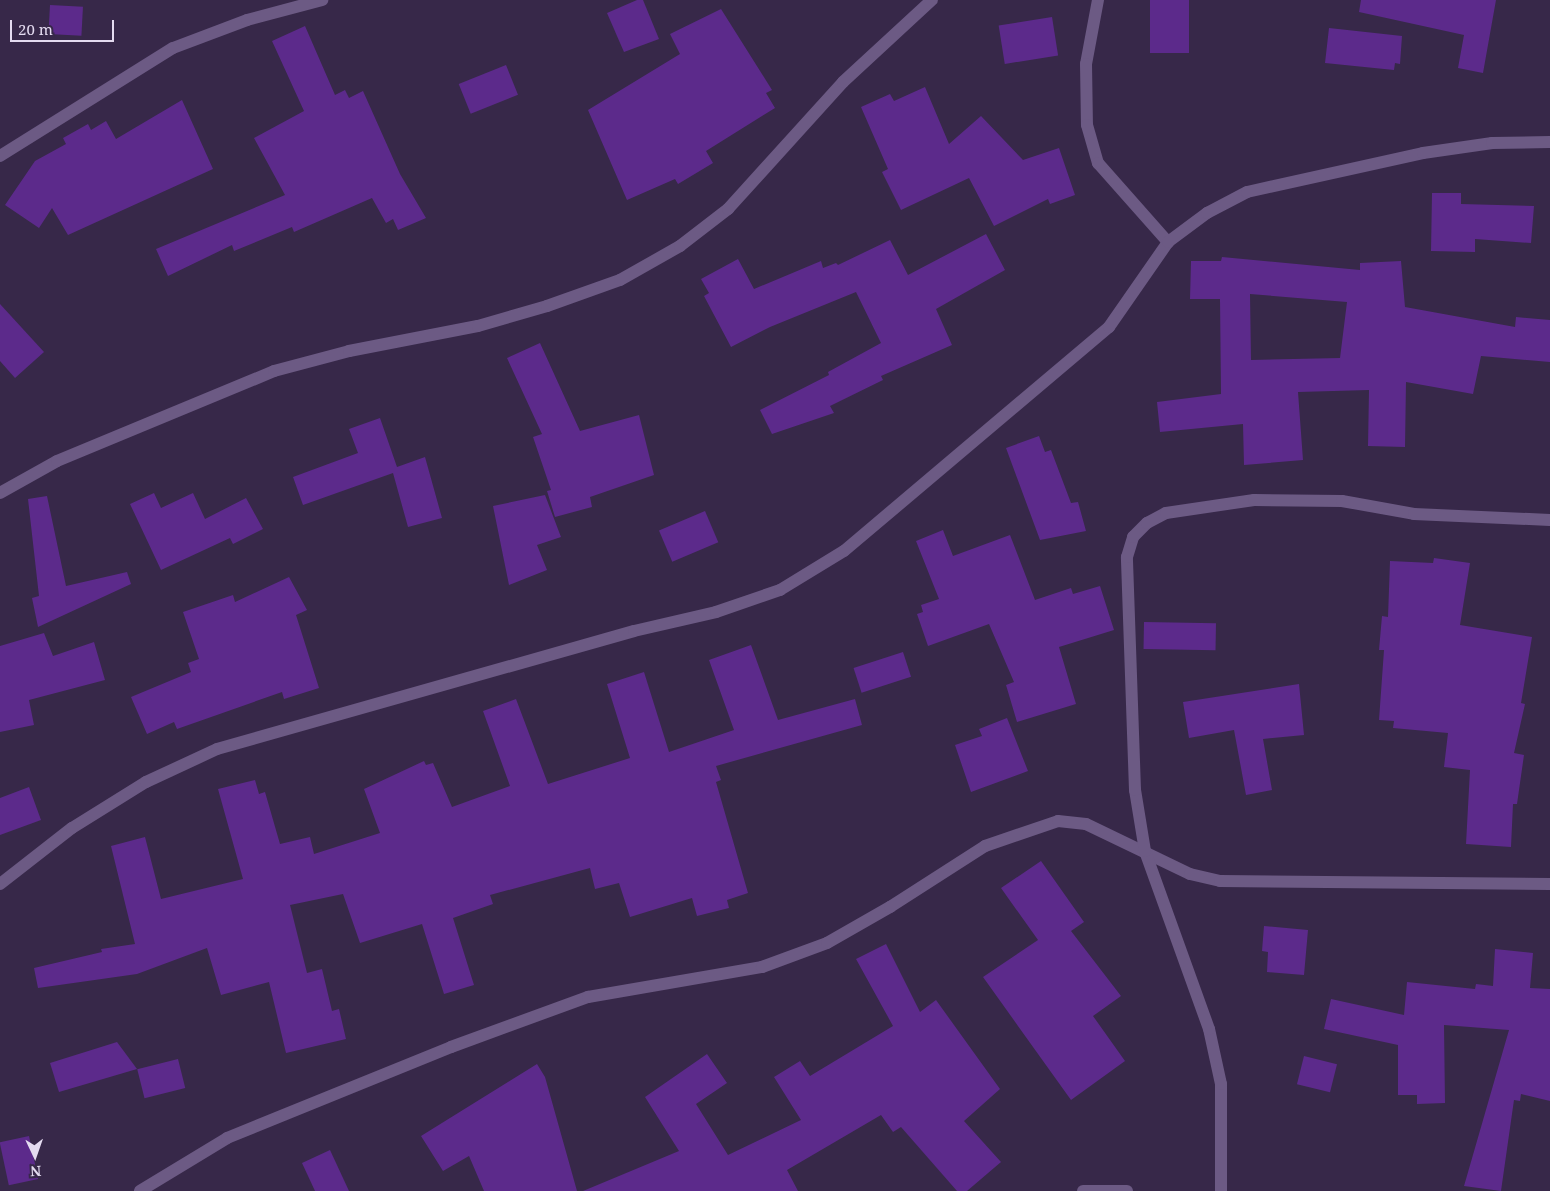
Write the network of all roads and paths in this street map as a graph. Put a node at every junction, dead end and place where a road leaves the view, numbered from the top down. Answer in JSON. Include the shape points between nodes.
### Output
{"nodes":[{"id":1,"x":322,"y":0,"type":"edge"},
{"id":2,"x":932,"y":0,"type":"edge"},
{"id":3,"x":1098,"y":0,"type":"edge"},
{"id":4,"x":1550,"y":142,"type":"edge"},
{"id":5,"x":0,"y":156,"type":"edge"},
{"id":6,"x":1168,"y":242,"type":"junction"},
{"id":7,"x":0,"y":493,"type":"edge"},
{"id":8,"x":1550,"y":520,"type":"edge"},
{"id":9,"x":1146,"y":851,"type":"junction"},
{"id":10,"x":0,"y":884,"type":"edge"},
{"id":11,"x":1550,"y":884,"type":"edge"},
{"id":12,"x":140,"y":1191,"type":"edge"},
{"id":13,"x":1082,"y":1191,"type":"edge"},
{"id":14,"x":1127,"y":1191,"type":"edge"},
{"id":15,"x":1221,"y":1191,"type":"edge"}],
"edges":[{"from":1,"to":5,"type":"street","via":[[247,20],[173,48]]},
{"from":2,"to":7,"type":"street","via":[[843,82],[728,209],[680,246],[620,280],[478,326],[349,351],[274,371],[57,461]]},
{"from":3,"to":6,"type":"street","via":[[1086,64],[1087,125],[1098,163]]},
{"from":4,"to":6,"type":"street","via":[[1492,143],[1423,153],[1248,192],[1207,214]]},
{"from":6,"to":10,"type":"street","via":[[1109,327],[844,551],[780,590],[716,612],[634,631],[217,749],[146,782],[72,828]]},
{"from":8,"to":9,"type":"street","via":[[1414,514],[1342,501],[1254,500],[1166,513],[1147,522],[1133,537],[1127,557],[1135,790]]},
{"from":9,"to":11,"type":"street","via":[[1190,874],[1220,881]]},
{"from":9,"to":12,"type":"street","via":[[1086,824],[1058,820],[1032,828],[985,846],[827,943],[762,967],[588,997],[451,1047],[226,1138]]},
{"from":9,"to":15,"type":"street","via":[[1209,1029],[1221,1084]]},
{"from":13,"to":14,"type":"street"}]}
